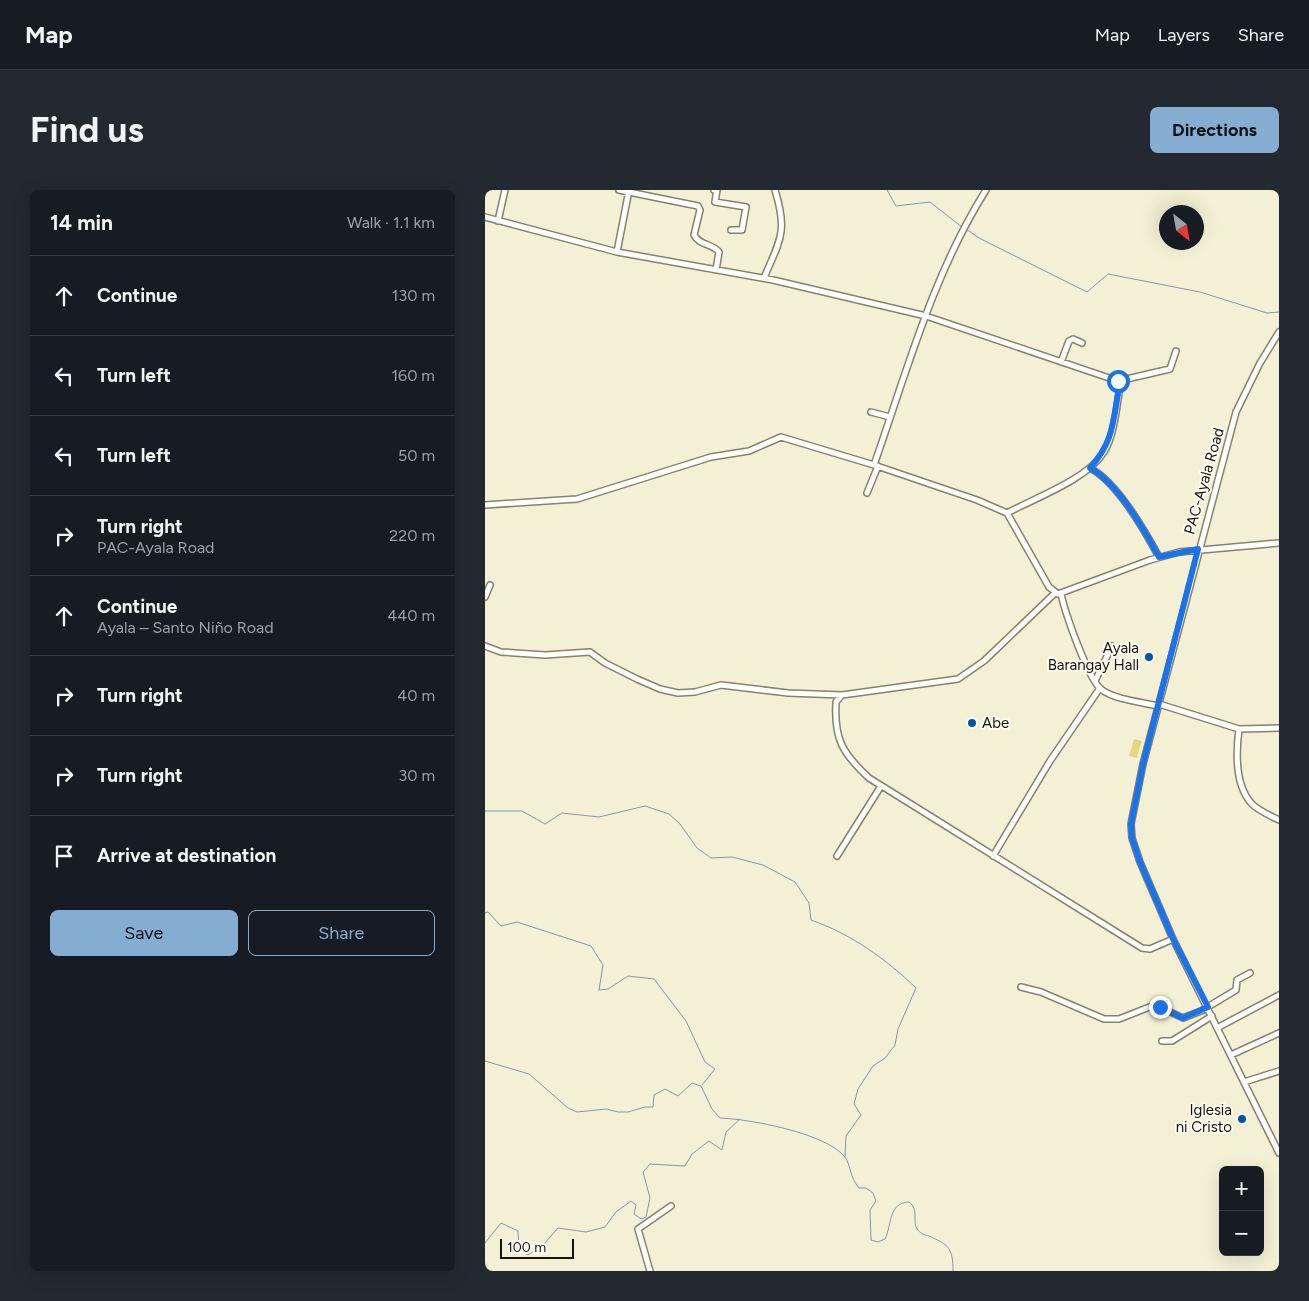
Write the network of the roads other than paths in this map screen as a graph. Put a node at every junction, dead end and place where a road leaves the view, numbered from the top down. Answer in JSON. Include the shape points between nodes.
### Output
{"nodes":[{"id":1,"x":505,"y":190,"type":"edge"},
{"id":2,"x":619,"y":190,"type":"edge"},
{"id":3,"x":714,"y":190,"type":"edge"},
{"id":4,"x":775,"y":190,"type":"edge"},
{"id":5,"x":986,"y":190,"type":"edge"},
{"id":6,"x":629,"y":191,"type":"edge"},
{"id":7,"x":485,"y":217,"type":"edge"},
{"id":8,"x":498,"y":221,"type":"junction"},
{"id":9,"x":731,"y":230,"type":"dead end"},
{"id":10,"x":617,"y":252,"type":"junction"},
{"id":11,"x":715,"y":270,"type":"junction"},
{"id":12,"x":764,"y":278,"type":"junction"},
{"id":13,"x":926,"y":316,"type":"junction"},
{"id":14,"x":1279,"y":332,"type":"edge"},
{"id":15,"x":1082,"y":343,"type":"dead end"},
{"id":16,"x":1176,"y":351,"type":"dead end"},
{"id":17,"x":1061,"y":362,"type":"junction"},
{"id":18,"x":1118,"y":381,"type":"junction"},
{"id":19,"x":871,"y":412,"type":"dead end"},
{"id":20,"x":890,"y":417,"type":"junction"},
{"id":21,"x":876,"y":465,"type":"junction"},
{"id":22,"x":1090,"y":468,"type":"junction"},
{"id":23,"x":867,"y":493,"type":"dead end"},
{"id":24,"x":485,"y":505,"type":"edge"},
{"id":25,"x":1007,"y":513,"type":"junction"},
{"id":26,"x":1279,"y":543,"type":"edge"},
{"id":27,"x":1198,"y":549,"type":"junction"},
{"id":28,"x":1159,"y":557,"type":"junction"},
{"id":29,"x":490,"y":585,"type":"dead end"},
{"id":30,"x":1055,"y":593,"type":"junction"},
{"id":31,"x":1061,"y":594,"type":"junction"},
{"id":32,"x":485,"y":598,"type":"edge"},
{"id":33,"x":485,"y":646,"type":"edge"},
{"id":34,"x":1113,"y":646,"type":"dead end"},
{"id":35,"x":1095,"y":681,"type":"junction"},
{"id":36,"x":1100,"y":688,"type":"junction"},
{"id":37,"x":842,"y":694,"type":"junction"},
{"id":38,"x":1159,"y":705,"type":"junction"},
{"id":39,"x":1279,"y":728,"type":"edge"},
{"id":40,"x":1239,"y":729,"type":"junction"},
{"id":41,"x":881,"y":786,"type":"junction"},
{"id":42,"x":1279,"y":820,"type":"edge"},
{"id":43,"x":837,"y":856,"type":"dead end"},
{"id":44,"x":993,"y":856,"type":"junction"},
{"id":45,"x":1173,"y":939,"type":"junction"},
{"id":46,"x":1249,"y":973,"type":"dead end"},
{"id":47,"x":1021,"y":987,"type":"dead end"},
{"id":48,"x":1279,"y":995,"type":"edge"},
{"id":49,"x":1208,"y":1007,"type":"junction"},
{"id":50,"x":1212,"y":1016,"type":"junction"},
{"id":51,"x":1217,"y":1028,"type":"junction"},
{"id":52,"x":1279,"y":1033,"type":"edge"},
{"id":53,"x":1162,"y":1041,"type":"dead end"},
{"id":54,"x":1231,"y":1055,"type":"junction"},
{"id":55,"x":1279,"y":1071,"type":"edge"},
{"id":56,"x":1244,"y":1082,"type":"junction"},
{"id":57,"x":1279,"y":1153,"type":"edge"},
{"id":58,"x":671,"y":1206,"type":"dead end"},
{"id":59,"x":650,"y":1271,"type":"edge"}],
"edges":[{"from":1,"to":8,"type":"street"},
{"from":2,"to":6,"type":"street"},
{"from":3,"to":9,"type":"street","via":[[717,190],[715,202],[746,207],[742,230]]},
{"from":4,"to":12,"type":"street","via":[[783,225],[780,241]]},
{"from":5,"to":13,"type":"street","via":[[950,255]]},
{"from":6,"to":10,"type":"street"},
{"from":6,"to":11,"type":"street","via":[[698,206],[700,210],[694,235],[719,252]]},
{"from":7,"to":8,"type":"street"},
{"from":8,"to":10,"type":"street"},
{"from":10,"to":11,"type":"street"},
{"from":11,"to":12,"type":"street"},
{"from":12,"to":13,"type":"street"},
{"from":13,"to":17,"type":"street"},
{"from":13,"to":20,"type":"street"},
{"from":14,"to":27,"type":"street","name":"PAC-Ayala Road","via":[[1237,412]]},
{"from":15,"to":17,"type":"street","via":[[1073,339],[1069,341]]},
{"from":16,"to":18,"type":"street","via":[[1170,369]]},
{"from":17,"to":18,"type":"street"},
{"from":18,"to":22,"type":"street","via":[[1111,435],[1105,452]]},
{"from":19,"to":20,"type":"street"},
{"from":20,"to":21,"type":"street"},
{"from":21,"to":23,"type":"street"},
{"from":21,"to":24,"type":"street","via":[[781,437],[749,451],[711,457],[577,499]]},
{"from":21,"to":25,"type":"street"},
{"from":22,"to":25,"type":"street"},
{"from":22,"to":28,"type":"street","via":[[1097,471],[1127,505]]},
{"from":25,"to":30,"type":"street"},
{"from":26,"to":27,"type":"street"},
{"from":27,"to":28,"type":"street"},
{"from":27,"to":38,"type":"street","name":"PAC-Ayala Road"},
{"from":28,"to":31,"type":"street"},
{"from":29,"to":32,"type":"street"},
{"from":30,"to":31,"type":"street"},
{"from":30,"to":37,"type":"street","via":[[984,661],[959,679]]},
{"from":31,"to":35,"type":"street"},
{"from":33,"to":37,"type":"street","via":[[501,652],[545,656],[590,652],[637,679],[679,693],[721,684],[788,693]]},
{"from":34,"to":35,"type":"street"},
{"from":35,"to":36,"type":"street"},
{"from":36,"to":38,"type":"street"},
{"from":36,"to":44,"type":"street","via":[[1050,761]]},
{"from":37,"to":41,"type":"street","via":[[836,702],[838,738],[848,758]]},
{"from":38,"to":40,"type":"street"},
{"from":38,"to":45,"type":"street","name":"PAC-Ayala Road","via":[[1131,824],[1140,862]]},
{"from":39,"to":40,"type":"street"},
{"from":40,"to":42,"type":"street","via":[[1239,771],[1244,791],[1252,804]]},
{"from":41,"to":43,"type":"street"},
{"from":41,"to":44,"type":"street"},
{"from":44,"to":45,"type":"street","via":[[1142,948],[1150,949]]},
{"from":45,"to":49,"type":"street","name":"PAC-Ayala Road"},
{"from":46,"to":49,"type":"street","via":[[1237,980],[1235,990]]},
{"from":47,"to":49,"type":"street","via":[[1041,992],[1104,1019],[1119,1019],[1152,1006],[1183,1018]]},
{"from":48,"to":51,"type":"street"},
{"from":49,"to":50,"type":"street","name":"PAC-Ayala Road"},
{"from":50,"to":51,"type":"street","name":"PAC-Ayala Road"},
{"from":50,"to":53,"type":"street","via":[[1172,1041]]},
{"from":51,"to":54,"type":"street","name":"PAC-Ayala Road"},
{"from":52,"to":54,"type":"street"},
{"from":54,"to":56,"type":"street","name":"PAC-Ayala Road"},
{"from":55,"to":56,"type":"street"},
{"from":56,"to":57,"type":"street","name":"PAC-Ayala Road"},
{"from":58,"to":59,"type":"street","via":[[637,1232]]}]}
